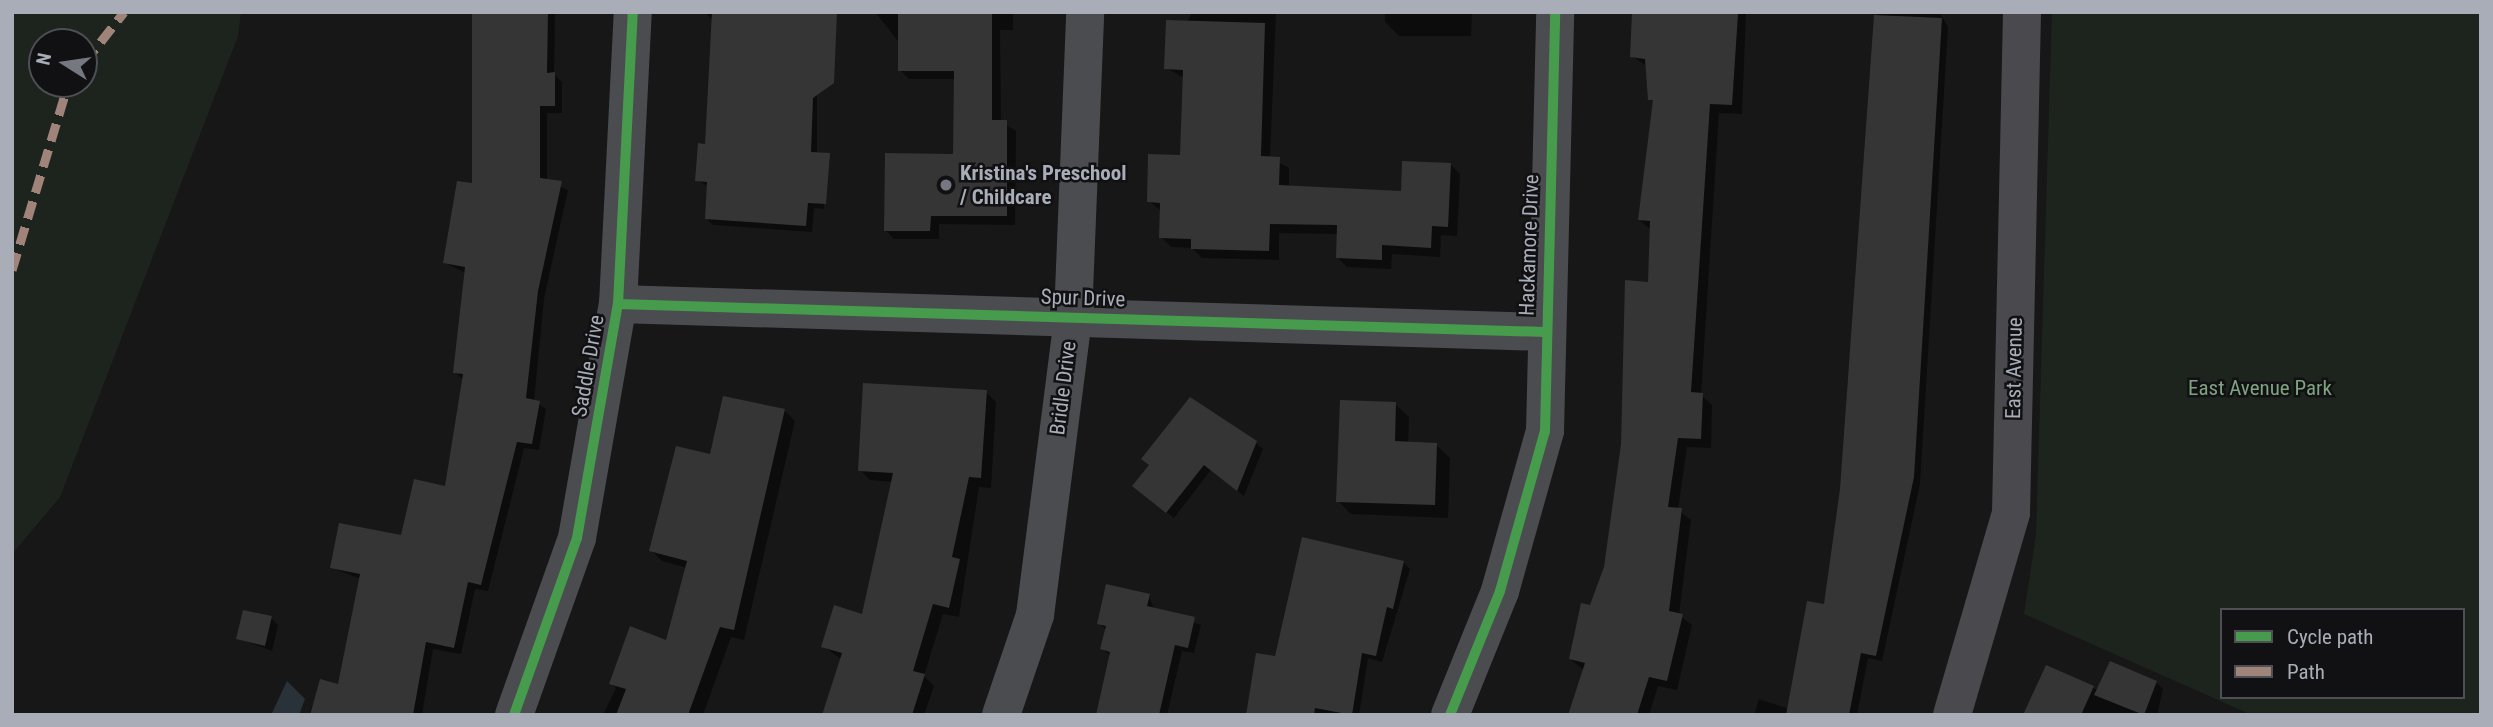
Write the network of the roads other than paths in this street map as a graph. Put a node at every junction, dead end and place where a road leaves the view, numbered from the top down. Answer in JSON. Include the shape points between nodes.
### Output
{"nodes":[{"id":1,"x":633,"y":12,"type":"edge"},
{"id":2,"x":1084,"y":12,"type":"edge"},
{"id":3,"x":1555,"y":12,"type":"edge"},
{"id":4,"x":2022,"y":12,"type":"edge"},
{"id":5,"x":618,"y":304,"type":"junction"},
{"id":6,"x":1073,"y":317,"type":"junction"},
{"id":7,"x":1546,"y":332,"type":"junction"},
{"id":8,"x":514,"y":715,"type":"edge"},
{"id":9,"x":1001,"y":715,"type":"edge"},
{"id":10,"x":1450,"y":715,"type":"edge"},
{"id":11,"x":1952,"y":715,"type":"edge"}],
"edges":[{"from":1,"to":5,"type":"street","name":"Saddle Drive"},
{"from":2,"to":6,"type":"street","name":"Bridle Drive"},
{"from":3,"to":7,"type":"street","name":"Hackamore Drive"},
{"from":4,"to":11,"type":"street","name":"East Avenue","via":[[2011,513]]},
{"from":5,"to":6,"type":"street","name":"Spur Drive"},
{"from":5,"to":8,"type":"street","name":"Saddle Drive","via":[[577,538]]},
{"from":6,"to":7,"type":"street","name":"Spur Drive"},
{"from":6,"to":9,"type":"street","name":"Bridle Drive","via":[[1035,615]]},
{"from":7,"to":10,"type":"street","name":"Hackamore Drive","via":[[1545,432],[1500,591]]}]}
